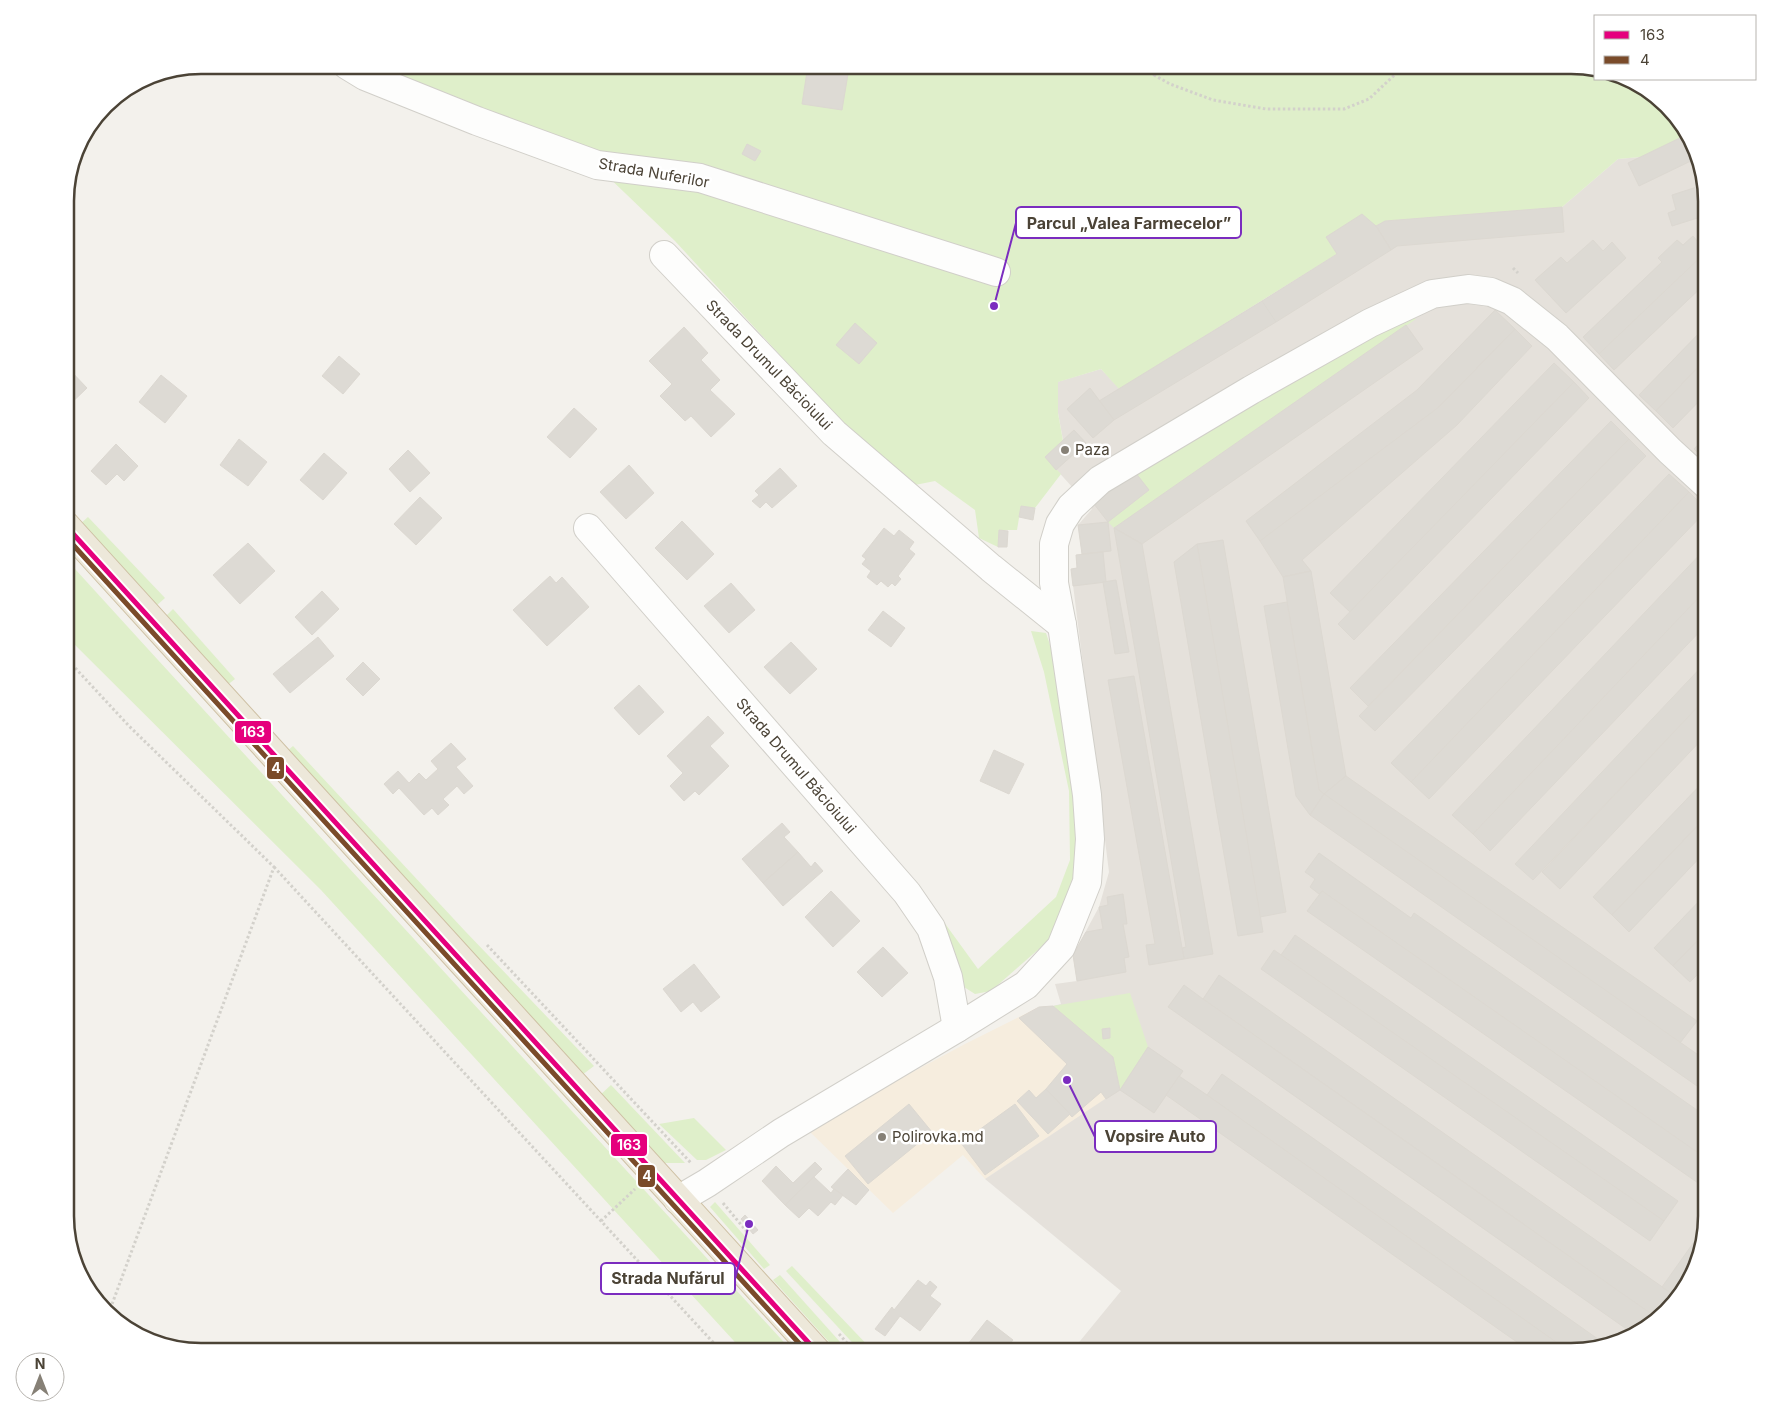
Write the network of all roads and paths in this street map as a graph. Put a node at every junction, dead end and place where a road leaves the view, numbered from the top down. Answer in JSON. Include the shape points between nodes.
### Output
{"nodes":[{"id":1,"x":362,"y":74,"type":"edge"},
{"id":2,"x":1154,"y":74,"type":"edge"},
{"id":3,"x":1396,"y":74,"type":"edge"},
{"id":4,"x":664,"y":255,"type":"dead end"},
{"id":5,"x":996,"y":272,"type":"dead end"},
{"id":6,"x":1698,"y":477,"type":"edge"},
{"id":7,"x":588,"y":528,"type":"dead end"},
{"id":8,"x":74,"y":534,"type":"edge"},
{"id":9,"x":1062,"y":625,"type":"junction"},
{"id":10,"x":74,"y":667,"type":"edge"},
{"id":11,"x":274,"y":867,"type":"junction"},
{"id":12,"x":958,"y":1028,"type":"junction"},
{"id":13,"x":654,"y":1174,"type":"junction"},
{"id":14,"x":678,"y":1200,"type":"junction"},
{"id":15,"x":601,"y":1221,"type":"junction"},
{"id":16,"x":111,"y":1306,"type":"edge"},
{"id":17,"x":714,"y":1343,"type":"edge"},
{"id":18,"x":809,"y":1343,"type":"edge"}],
"edges":[{"from":1,"to":5,"type":"street","name":"Strada Nuferilor","via":[[597,165],[700,178]]},
{"from":2,"to":3,"type":"path","via":[[1170,84],[1213,100],[1266,108],[1344,109],[1370,99]]},
{"from":4,"to":9,"type":"street","name":"Strada Drumul Băcioiului","via":[[834,433]]},
{"from":6,"to":9,"type":"street","via":[[1549,331],[1512,301],[1491,292],[1468,289],[1432,294],[1370,323],[1251,390],[1100,480],[1080,497],[1060,524],[1054,544],[1054,583]]},
{"from":7,"to":12,"type":"street","name":"Strada Drumul Băcioiului","via":[[907,893],[931,928],[948,977]]},
{"from":8,"to":13,"type":"highway"},
{"from":9,"to":12,"type":"street","via":[[1087,795],[1090,840],[1087,882],[1061,947],[1026,985]]},
{"from":10,"to":11,"type":"path","via":[[129,726]]},
{"from":11,"to":15,"type":"path"},
{"from":11,"to":16,"type":"path"},
{"from":12,"to":14,"type":"street","via":[[781,1133]]},
{"from":13,"to":14,"type":"highway"},
{"from":13,"to":15,"type":"path"},
{"from":14,"to":18,"type":"highway"},
{"from":15,"to":17,"type":"path"}]}
